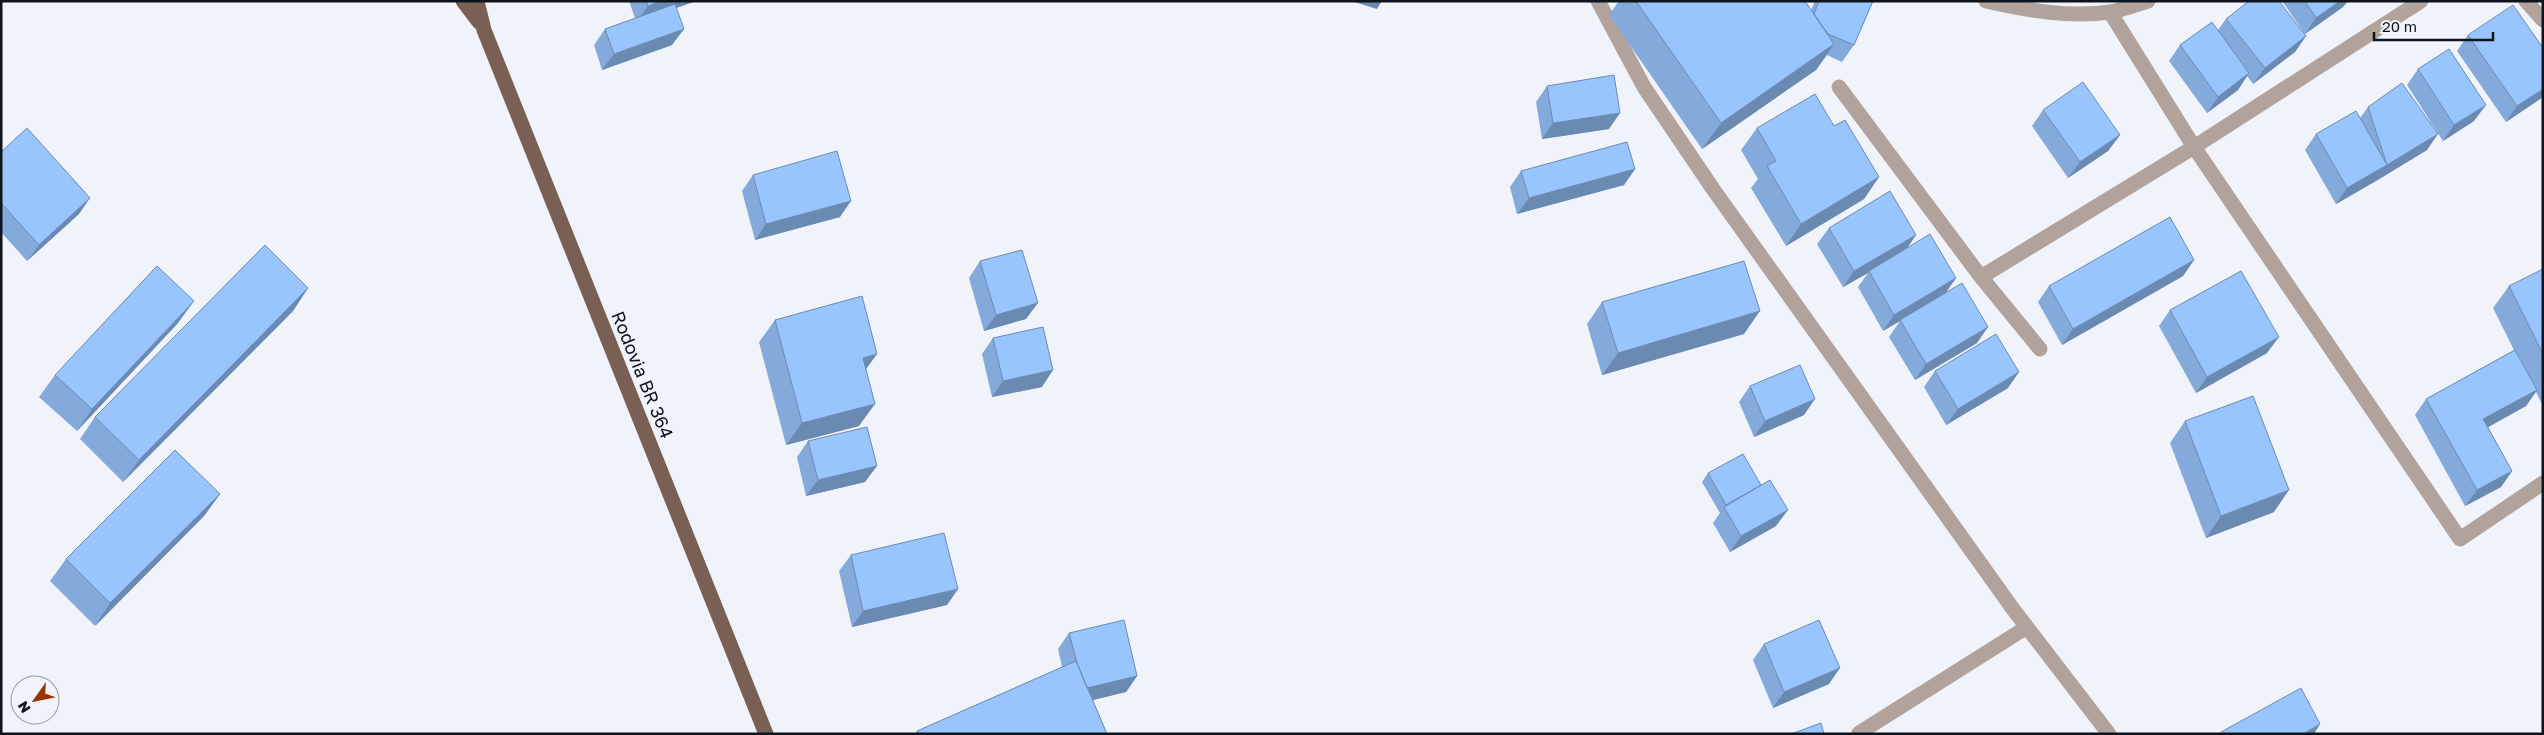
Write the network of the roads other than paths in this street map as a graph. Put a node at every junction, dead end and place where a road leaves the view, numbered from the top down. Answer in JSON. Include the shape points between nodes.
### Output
{"nodes":[{"id":1,"x":463,"y":1,"type":"edge"},
{"id":2,"x":477,"y":1,"type":"edge"},
{"id":3,"x":1598,"y":1,"type":"edge"},
{"id":4,"x":1986,"y":1,"type":"edge"},
{"id":5,"x":2148,"y":1,"type":"edge"},
{"id":6,"x":2421,"y":1,"type":"edge"},
{"id":7,"x":2526,"y":1,"type":"edge"},
{"id":8,"x":2110,"y":12,"type":"junction"},
{"id":9,"x":2543,"y":20,"type":"edge"},
{"id":10,"x":484,"y":30,"type":"junction"},
{"id":11,"x":1839,"y":87,"type":"dead end"},
{"id":12,"x":2194,"y":147,"type":"junction"},
{"id":13,"x":1981,"y":277,"type":"junction"},
{"id":14,"x":2040,"y":349,"type":"dead end"},
{"id":15,"x":2543,"y":483,"type":"edge"},
{"id":16,"x":2027,"y":628,"type":"junction"},
{"id":17,"x":766,"y":734,"type":"edge"},
{"id":18,"x":1859,"y":734,"type":"edge"},
{"id":19,"x":2109,"y":734,"type":"edge"}],
"edges":[{"from":1,"to":10,"type":"main road","name":"Rodovia BR 364"},
{"from":2,"to":10,"type":"main road","name":"Rodovia BR 364"},
{"from":3,"to":16,"type":"street","via":[[1644,87],[1713,189]]},
{"from":4,"to":8,"type":"street","via":[[2014,8]]},
{"from":5,"to":8,"type":"street"},
{"from":6,"to":12,"type":"street"},
{"from":7,"to":9,"type":"street"},
{"from":8,"to":12,"type":"street"},
{"from":10,"to":17,"type":"main road","name":"Rodovia BR 364"},
{"from":11,"to":13,"type":"street"},
{"from":12,"to":13,"type":"street"},
{"from":12,"to":15,"type":"street","via":[[2460,539]]},
{"from":13,"to":14,"type":"street"},
{"from":16,"to":18,"type":"street"},
{"from":16,"to":19,"type":"street"}]}
